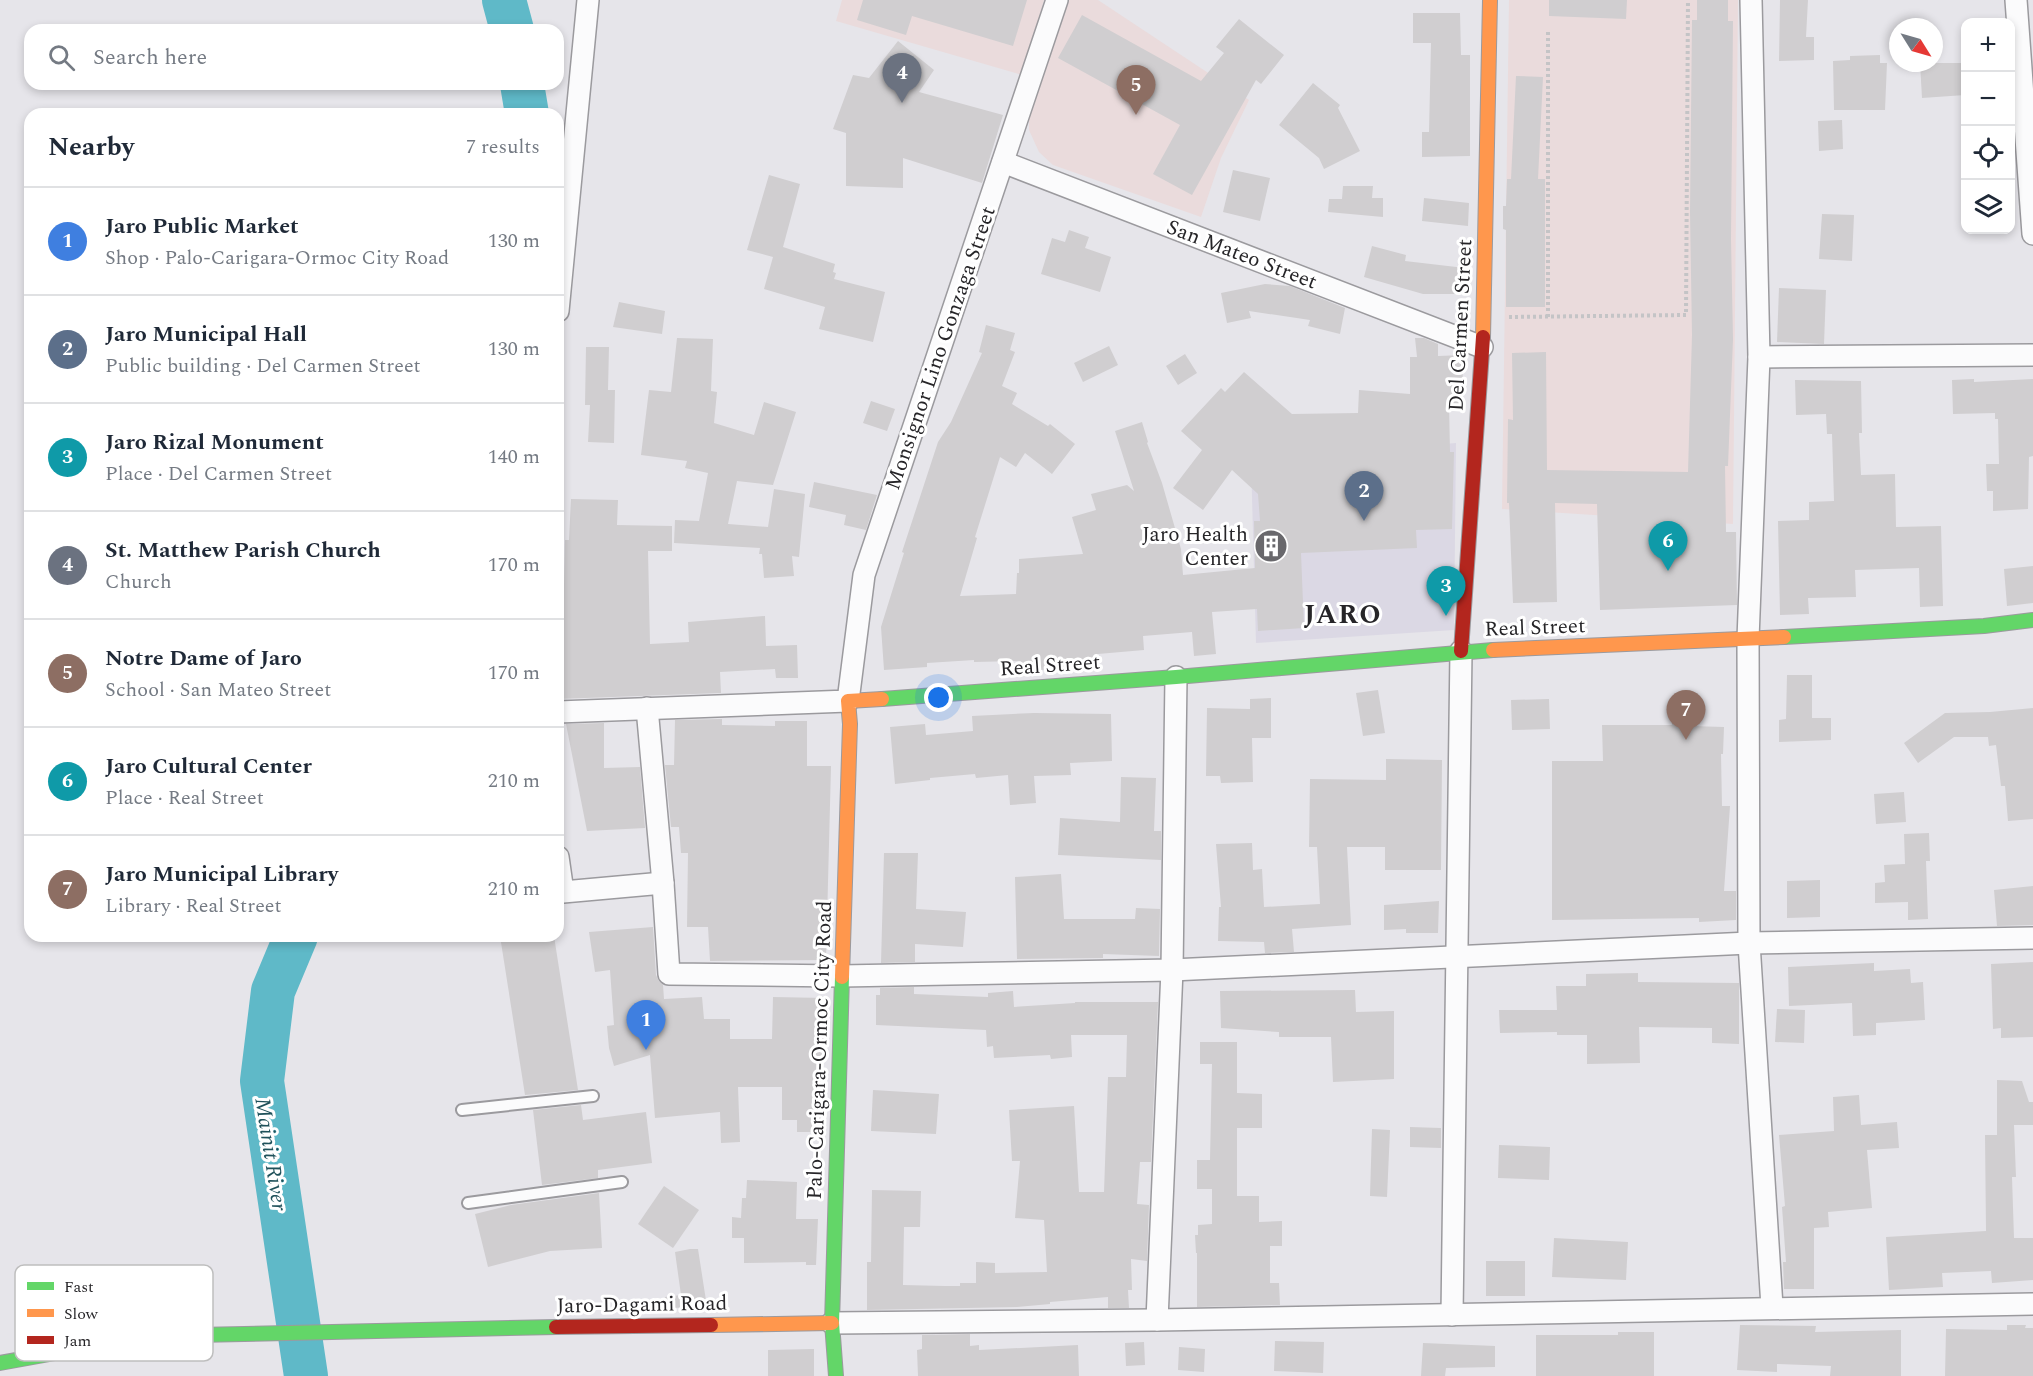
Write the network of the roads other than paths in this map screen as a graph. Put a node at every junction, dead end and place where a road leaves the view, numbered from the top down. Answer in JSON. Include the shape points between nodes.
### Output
{"nodes":[{"id":1,"x":588,"y":0,"type":"edge"},
{"id":2,"x":1057,"y":0,"type":"edge"},
{"id":3,"x":1490,"y":0,"type":"edge"},
{"id":4,"x":1751,"y":0,"type":"edge"},
{"id":5,"x":2016,"y":0,"type":"edge"},
{"id":6,"x":1003,"y":162,"type":"junction"},
{"id":7,"x":2033,"y":234,"type":"edge"},
{"id":8,"x":564,"y":249,"type":"edge"},
{"id":9,"x":1482,"y":347,"type":"junction"},
{"id":10,"x":2033,"y":355,"type":"edge"},
{"id":11,"x":1759,"y":357,"type":"junction"},
{"id":12,"x":2033,"y":620,"type":"edge"},
{"id":13,"x":1748,"y":639,"type":"junction"},
{"id":14,"x":1461,"y":651,"type":"junction"},
{"id":15,"x":1176,"y":677,"type":"junction"},
{"id":16,"x":848,"y":701,"type":"junction"},
{"id":17,"x":647,"y":708,"type":"junction"},
{"id":18,"x":564,"y":712,"type":"edge"},
{"id":19,"x":663,"y":883,"type":"junction"},
{"id":20,"x":564,"y":892,"type":"edge"},
{"id":21,"x":2033,"y":938,"type":"edge"},
{"id":22,"x":1749,"y":943,"type":"junction"},
{"id":23,"x":1456,"y":958,"type":"junction"},
{"id":24,"x":1172,"y":970,"type":"junction"},
{"id":25,"x":841,"y":976,"type":"junction"},
{"id":26,"x":593,"y":1096,"type":"dead end"},
{"id":27,"x":462,"y":1110,"type":"dead end"},
{"id":28,"x":622,"y":1182,"type":"dead end"},
{"id":29,"x":468,"y":1203,"type":"dead end"},
{"id":30,"x":2033,"y":1304,"type":"edge"},
{"id":31,"x":1772,"y":1307,"type":"junction"},
{"id":32,"x":1452,"y":1315,"type":"junction"},
{"id":33,"x":1157,"y":1320,"type":"junction"},
{"id":34,"x":832,"y":1323,"type":"junction"},
{"id":35,"x":213,"y":1334,"type":"edge"},
{"id":36,"x":15,"y":1360,"type":"edge"},
{"id":37,"x":0,"y":1363,"type":"edge"},
{"id":38,"x":836,"y":1376,"type":"edge"}],
"edges":[{"from":1,"to":8,"type":"street"},
{"from":2,"to":6,"type":"street","name":"Monsignor Lino Gonzaga Street"},
{"from":3,"to":9,"type":"main road","name":"Del Carmen Street"},
{"from":4,"to":11,"type":"street"},
{"from":5,"to":7,"type":"street"},
{"from":6,"to":9,"type":"street","name":"San Mateo Street"},
{"from":6,"to":16,"type":"street","name":"Monsignor Lino Gonzaga Street","via":[[864,575]]},
{"from":9,"to":14,"type":"main road","name":"Del Carmen Street"},
{"from":10,"to":11,"type":"street"},
{"from":11,"to":13,"type":"street"},
{"from":12,"to":13,"type":"main road","name":"Real Street"},
{"from":13,"to":14,"type":"main road","name":"Real Street"},
{"from":13,"to":22,"type":"street"},
{"from":14,"to":15,"type":"main road","name":"Real Street"},
{"from":14,"to":23,"type":"street"},
{"from":15,"to":16,"type":"main road","name":"Real Street"},
{"from":15,"to":24,"type":"street"},
{"from":16,"to":17,"type":"street"},
{"from":16,"to":25,"type":"main road","name":"Palo-Carigara-Ormoc City Road"},
{"from":17,"to":18,"type":"street"},
{"from":17,"to":19,"type":"street"},
{"from":19,"to":20,"type":"street"},
{"from":19,"to":25,"type":"street","via":[[669,974]]},
{"from":21,"to":22,"type":"street"},
{"from":22,"to":23,"type":"street"},
{"from":22,"to":31,"type":"street"},
{"from":23,"to":24,"type":"street"},
{"from":23,"to":32,"type":"street"},
{"from":24,"to":25,"type":"street"},
{"from":24,"to":33,"type":"street"},
{"from":25,"to":34,"type":"main road","name":"Palo-Carigara-Ormoc City Road"},
{"from":26,"to":27,"type":"lane"},
{"from":28,"to":29,"type":"lane"},
{"from":30,"to":31,"type":"street"},
{"from":31,"to":32,"type":"street"},
{"from":32,"to":33,"type":"street"},
{"from":33,"to":34,"type":"street"},
{"from":34,"to":35,"type":"main road","name":"Jaro-Dagami Road"},
{"from":34,"to":38,"type":"main road","name":"Palo-Carigara-Ormoc City Road"},
{"from":36,"to":37,"type":"main road","name":"Jaro-Dagami Road"}]}
